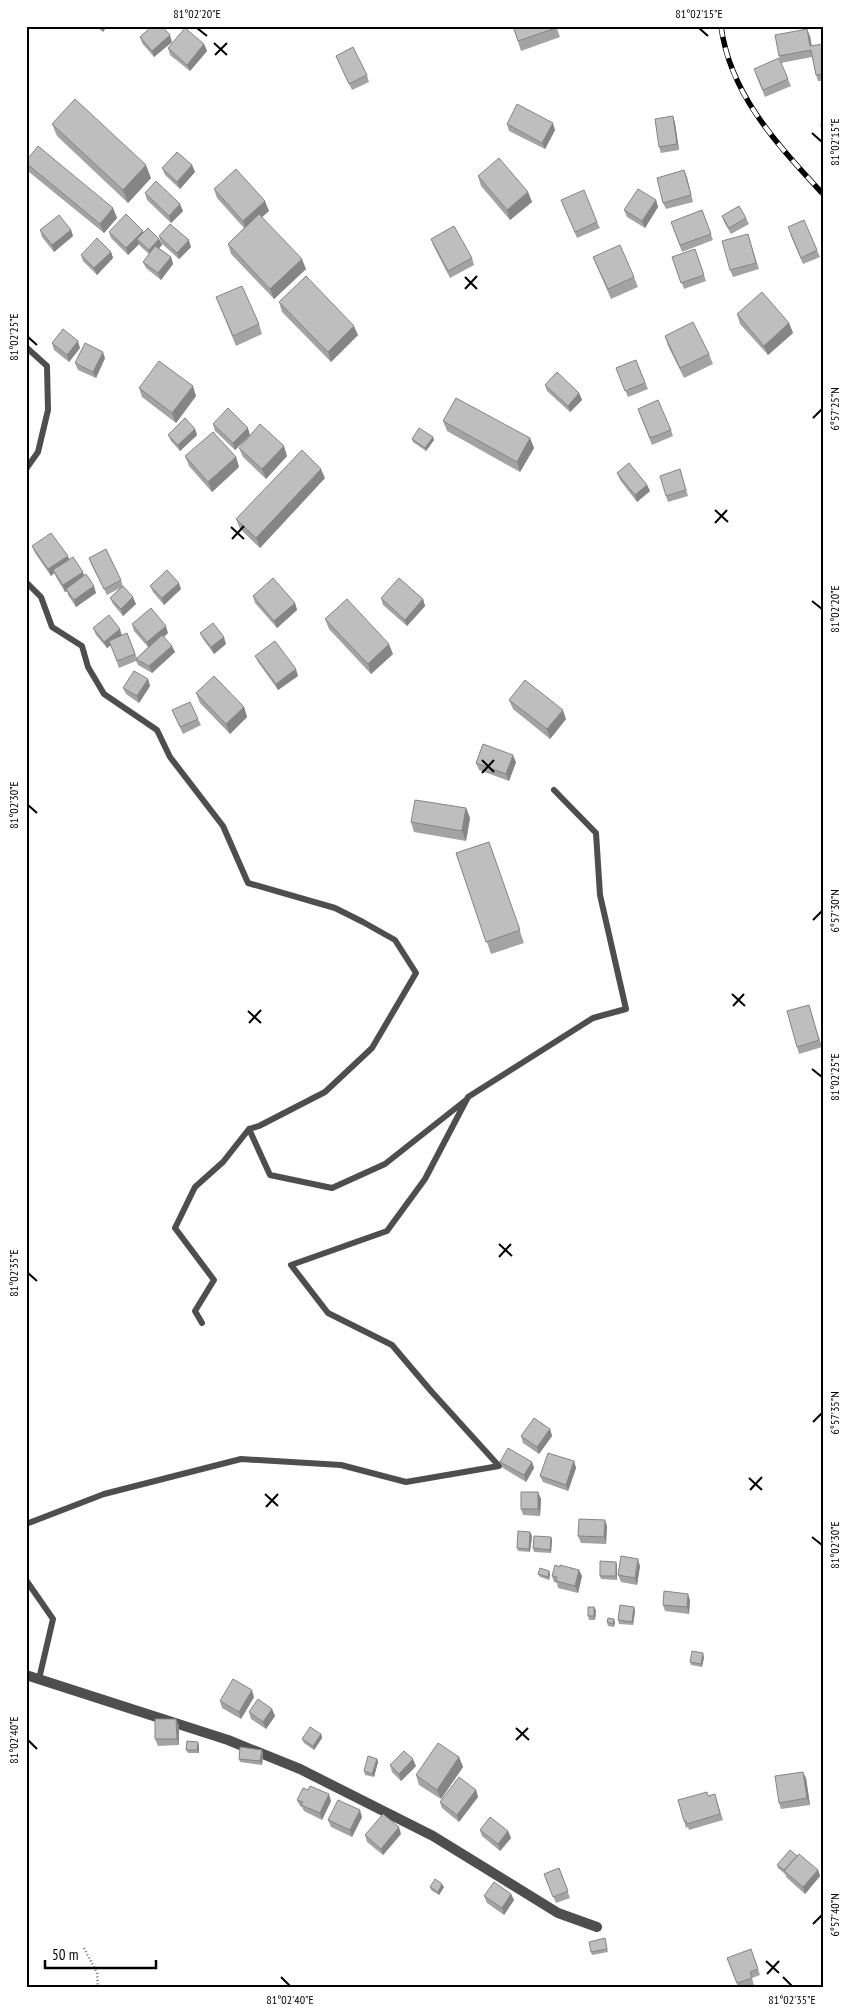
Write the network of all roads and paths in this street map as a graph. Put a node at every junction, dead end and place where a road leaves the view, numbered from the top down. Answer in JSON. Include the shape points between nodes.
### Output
{"nodes":[{"id":1,"x":26,"y":347,"type":"edge"},
{"id":2,"x":26,"y":469,"type":"edge"},
{"id":3,"x":26,"y":582,"type":"edge"},
{"id":4,"x":554,"y":790,"type":"dead end"},
{"id":5,"x":468,"y":1098,"type":"junction"},
{"id":6,"x":249,"y":1129,"type":"junction"},
{"id":7,"x":202,"y":1323,"type":"dead end"},
{"id":8,"x":26,"y":1524,"type":"edge"},
{"id":9,"x":26,"y":1580,"type":"edge"},
{"id":10,"x":26,"y":1675,"type":"edge"},
{"id":11,"x":39,"y":1679,"type":"junction"},
{"id":12,"x":597,"y":1927,"type":"dead end"},
{"id":13,"x":84,"y":1948,"type":"dead end"},
{"id":14,"x":98,"y":1987,"type":"edge"}],
"edges":[{"from":1,"to":2,"type":"lane","via":[[47,366],[48,410],[38,452]]},
{"from":3,"to":6,"type":"lane","via":[[41,598],[52,627],[82,646],[88,667],[104,694],[157,730],[170,757],[223,826],[248,883],[335,908],[363,922],[395,940],[416,973],[372,1048],[325,1092]]},
{"from":4,"to":5,"type":"lane","via":[[596,833],[600,895],[626,1009],[593,1018]]},
{"from":5,"to":6,"type":"lane","via":[[385,1164],[332,1188],[270,1175]]},
{"from":5,"to":8,"type":"lane","via":[[425,1179],[387,1231],[291,1264],[328,1314],[392,1344],[498,1466],[406,1482],[341,1465],[241,1459],[104,1494]]},
{"from":6,"to":7,"type":"lane","via":[[223,1162],[195,1186],[175,1228],[214,1280],[195,1311]]},
{"from":9,"to":11,"type":"lane","via":[[53,1618]]},
{"from":10,"to":11,"type":"street"},
{"from":11,"to":12,"type":"street","via":[[228,1740],[300,1769],[433,1836],[558,1913]]},
{"from":13,"to":14,"type":"path","via":[[97,1973]]}]}
